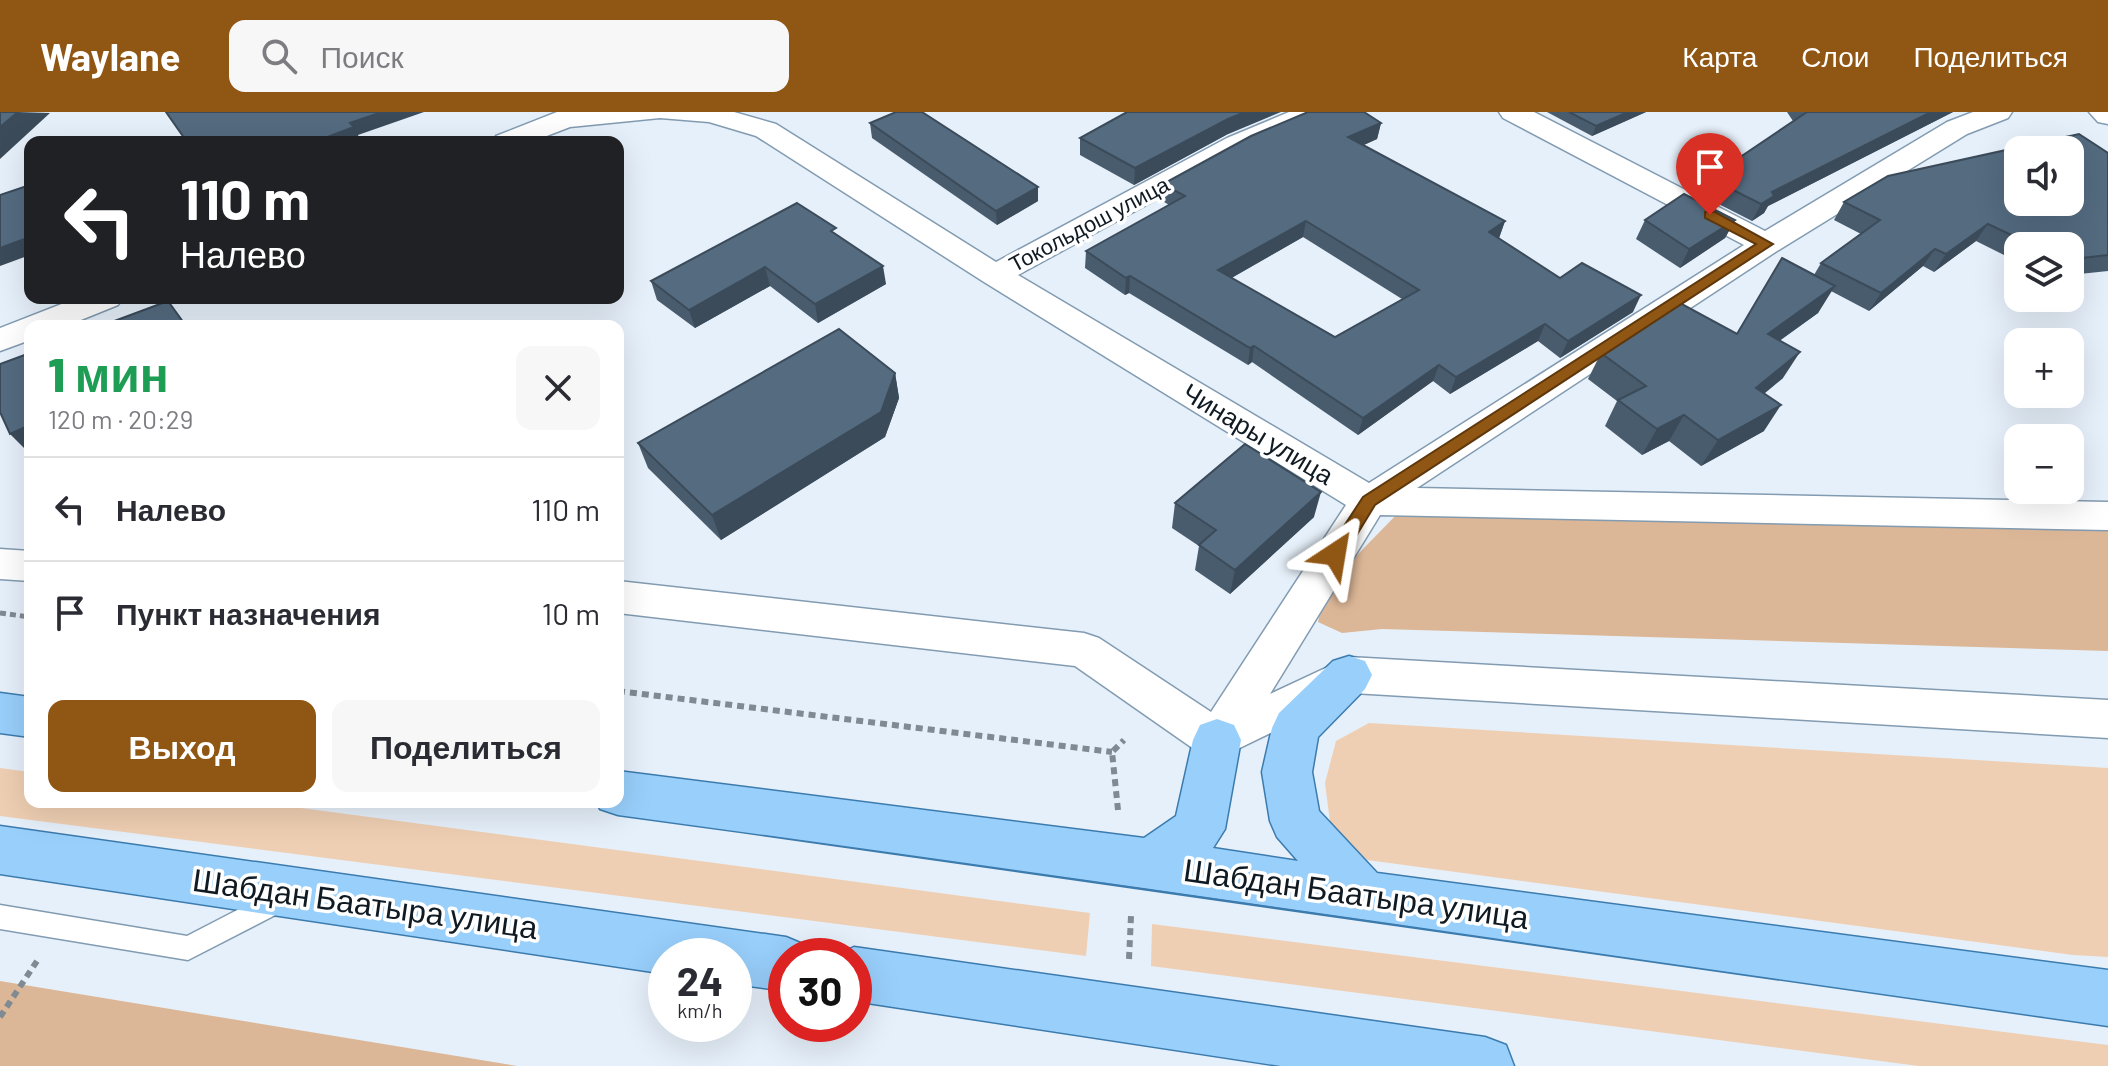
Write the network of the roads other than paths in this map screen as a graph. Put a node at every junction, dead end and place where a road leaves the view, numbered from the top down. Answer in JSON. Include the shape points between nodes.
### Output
{"nodes":[{"id":1,"x":651,"y":112,"type":"edge"},
{"id":2,"x":669,"y":112,"type":"edge"},
{"id":3,"x":1312,"y":112,"type":"edge"},
{"id":4,"x":1513,"y":112,"type":"edge"},
{"id":5,"x":1998,"y":112,"type":"edge"},
{"id":6,"x":574,"y":116,"type":"edge"},
{"id":7,"x":522,"y":136,"type":"edge"},
{"id":8,"x":1766,"y":244,"type":"junction"},
{"id":9,"x":995,"y":275,"type":"junction"},
{"id":10,"x":92,"y":304,"type":"edge"},
{"id":11,"x":51,"y":320,"type":"edge"},
{"id":12,"x":24,"y":331,"type":"edge"},
{"id":13,"x":0,"y":340,"type":"edge"},
{"id":14,"x":1369,"y":501,"type":"junction"},
{"id":15,"x":2108,"y":516,"type":"edge"},
{"id":16,"x":0,"y":564,"type":"edge"},
{"id":17,"x":24,"y":566,"type":"edge"},
{"id":18,"x":624,"y":598,"type":"edge"},
{"id":19,"x":1349,"y":675,"type":"junction"},
{"id":20,"x":0,"y":713,"type":"edge"},
{"id":21,"x":24,"y":716,"type":"edge"},
{"id":22,"x":2108,"y":719,"type":"edge"},
{"id":23,"x":1217,"y":740,"type":"junction"},
{"id":24,"x":624,"y":794,"type":"edge"},
{"id":25,"x":0,"y":850,"type":"edge"},
{"id":26,"x":1149,"y":864,"type":"junction"},
{"id":27,"x":292,"y":893,"type":"junction"},
{"id":28,"x":1363,"y":896,"type":"junction"},
{"id":29,"x":0,"y":917,"type":"edge"},
{"id":30,"x":648,"y":944,"type":"edge"},
{"id":31,"x":872,"y":977,"type":"edge"},
{"id":32,"x":2101,"y":998,"type":"edge"},
{"id":33,"x":1268,"y":1051,"type":"edge"},
{"id":34,"x":1485,"y":1066,"type":"edge"}],
"edges":[{"from":1,"to":6,"type":"street"},
{"from":2,"to":9,"type":"street","name":"Чинары улица","via":[[711,114],[766,130]]},
{"from":3,"to":9,"type":"street","name":"Токольдош улица","via":[[1237,144]]},
{"from":4,"to":8,"type":"street"},
{"from":5,"to":8,"type":"street","via":[[1957,128]]},
{"from":6,"to":7,"type":"street"},
{"from":8,"to":14,"type":"street"},
{"from":9,"to":14,"type":"street","name":"Чинары улица"},
{"from":10,"to":11,"type":"street"},
{"from":12,"to":13,"type":"street"},
{"from":14,"to":15,"type":"street","name":"Чинары улица"},
{"from":14,"to":23,"type":"street"},
{"from":16,"to":17,"type":"street"},
{"from":18,"to":23,"type":"street","via":[[1084,650]]},
{"from":19,"to":22,"type":"street"},
{"from":19,"to":23,"type":"street"},
{"from":19,"to":28,"type":"main road","via":[[1296,728],[1287,772],[1295,821]]},
{"from":20,"to":21,"type":"main road"},
{"from":23,"to":26,"type":"main road","via":[[1199,829]]},
{"from":24,"to":26,"type":"main road","name":"Шабдан Баатыра улица"},
{"from":25,"to":27,"type":"main road","name":"Шабдан Баатыра улица"},
{"from":26,"to":28,"type":"main road","name":"Шабдан Баатыра улица"},
{"from":27,"to":29,"type":"lane","via":[[188,948]]},
{"from":27,"to":30,"type":"main road","name":"Шабдан Баатыра улица"},
{"from":28,"to":32,"type":"main road","name":"Шабдан Баатыра улица"},
{"from":31,"to":33,"type":"main road","via":[[1126,1013]]},
{"from":33,"to":34,"type":"main road"}]}
